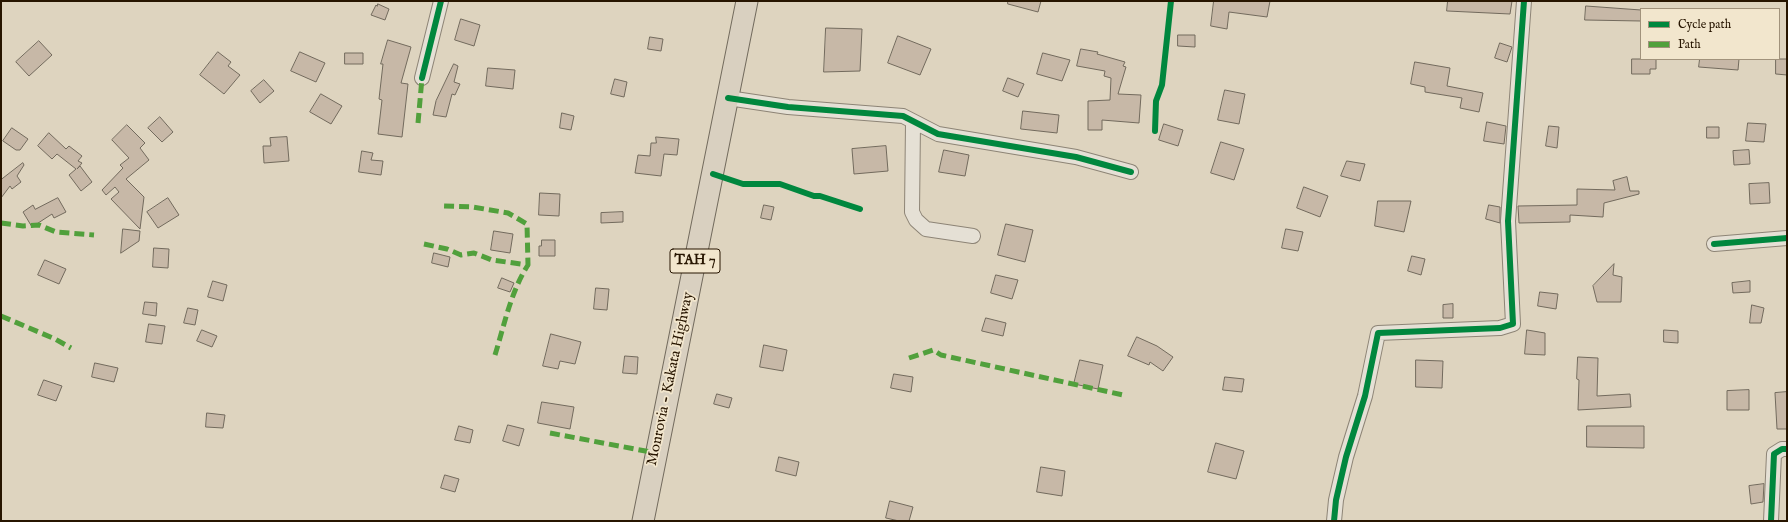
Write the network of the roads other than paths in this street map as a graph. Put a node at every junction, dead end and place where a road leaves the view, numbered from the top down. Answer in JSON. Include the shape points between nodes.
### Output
{"nodes":[{"id":1,"x":441,"y":1,"type":"edge"},
{"id":2,"x":747,"y":1,"type":"edge"},
{"id":3,"x":1524,"y":1,"type":"edge"},
{"id":4,"x":422,"y":78,"type":"dead end"},
{"id":5,"x":728,"y":98,"type":"junction"},
{"id":6,"x":914,"y":122,"type":"junction"},
{"id":7,"x":1131,"y":172,"type":"dead end"},
{"id":8,"x":973,"y":236,"type":"dead end"},
{"id":9,"x":1787,"y":238,"type":"edge"},
{"id":10,"x":1714,"y":244,"type":"dead end"},
{"id":11,"x":1787,"y":449,"type":"edge"},
{"id":12,"x":643,"y":521,"type":"edge"},
{"id":13,"x":1334,"y":521,"type":"edge"},
{"id":14,"x":1771,"y":521,"type":"edge"}],
"edges":[{"from":1,"to":4,"type":"street"},
{"from":2,"to":5,"type":"highway","name":"Monrovia - Kakata Highway","number":"TAH 7"},
{"from":3,"to":13,"type":"street","via":[[1508,221],[1513,324],[1500,328],[1378,333],[1365,396],[1346,457]]},
{"from":5,"to":6,"type":"street","via":[[788,107],[903,116]]},
{"from":5,"to":12,"type":"highway","name":"Monrovia - Kakata Highway","number":"TAH 7"},
{"from":6,"to":7,"type":"street","via":[[938,134],[1076,157]]},
{"from":6,"to":8,"type":"street","via":[[912,212],[916,220],[926,229]]},
{"from":9,"to":10,"type":"street"},
{"from":11,"to":14,"type":"street","via":[[1774,454]]}]}
